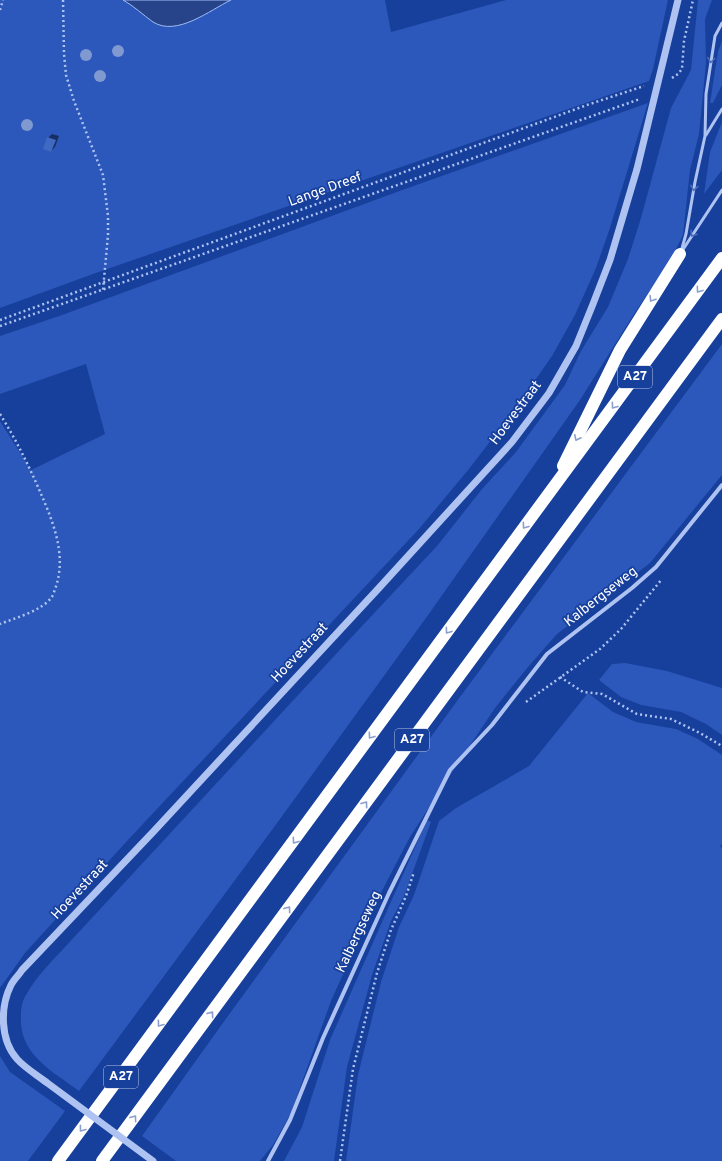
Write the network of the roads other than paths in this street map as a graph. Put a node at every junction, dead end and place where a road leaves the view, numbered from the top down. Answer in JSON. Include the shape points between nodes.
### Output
{"nodes":[{"id":1,"x":678,"y":0,"type":"edge"},
{"id":2,"x":722,"y":23,"type":"edge"},
{"id":3,"x":722,"y":110,"type":"edge"},
{"id":4,"x":705,"y":136,"type":"junction"},
{"id":5,"x":722,"y":190,"type":"edge"},
{"id":6,"x":680,"y":254,"type":"junction"},
{"id":7,"x":722,"y":258,"type":"edge"},
{"id":8,"x":722,"y":319,"type":"edge"},
{"id":9,"x":722,"y":485,"type":"edge"},
{"id":10,"x":548,"y":495,"type":"junction"},
{"id":11,"x":58,"y":1161,"type":"edge"},
{"id":12,"x":102,"y":1161,"type":"edge"},
{"id":13,"x":153,"y":1161,"type":"edge"},
{"id":14,"x":268,"y":1161,"type":"edge"}],
"edges":[{"from":1,"to":13,"type":"street","name":"Hoevestraat","bridge":true,"via":[[637,169],[610,260],[576,346],[549,393],[512,442],[22,970],[12,984],[1,1010],[3,1035],[16,1059]]},
{"from":2,"to":4,"type":"lane","number":"A27","one_way":true,"via":[[715,36],[707,87]]},
{"from":3,"to":4,"type":"lane","number":"A27"},
{"from":4,"to":6,"type":"lane","number":"A27","one_way":true},
{"from":5,"to":6,"type":"lane","number":"A27","one_way":true},
{"from":6,"to":10,"type":"highway","number":"A27","one_way":true,"via":[[620,350]]},
{"from":7,"to":10,"type":"highway","number":"A27","one_way":true},
{"from":12,"to":8,"type":"highway","number":"A27","one_way":true},
{"from":9,"to":14,"type":"street","name":"Kalbergseweg","via":[[656,567],[547,654],[492,725],[450,770],[389,893],[323,1038],[290,1120]]},
{"from":10,"to":11,"type":"highway","number":"A27","one_way":true}]}
